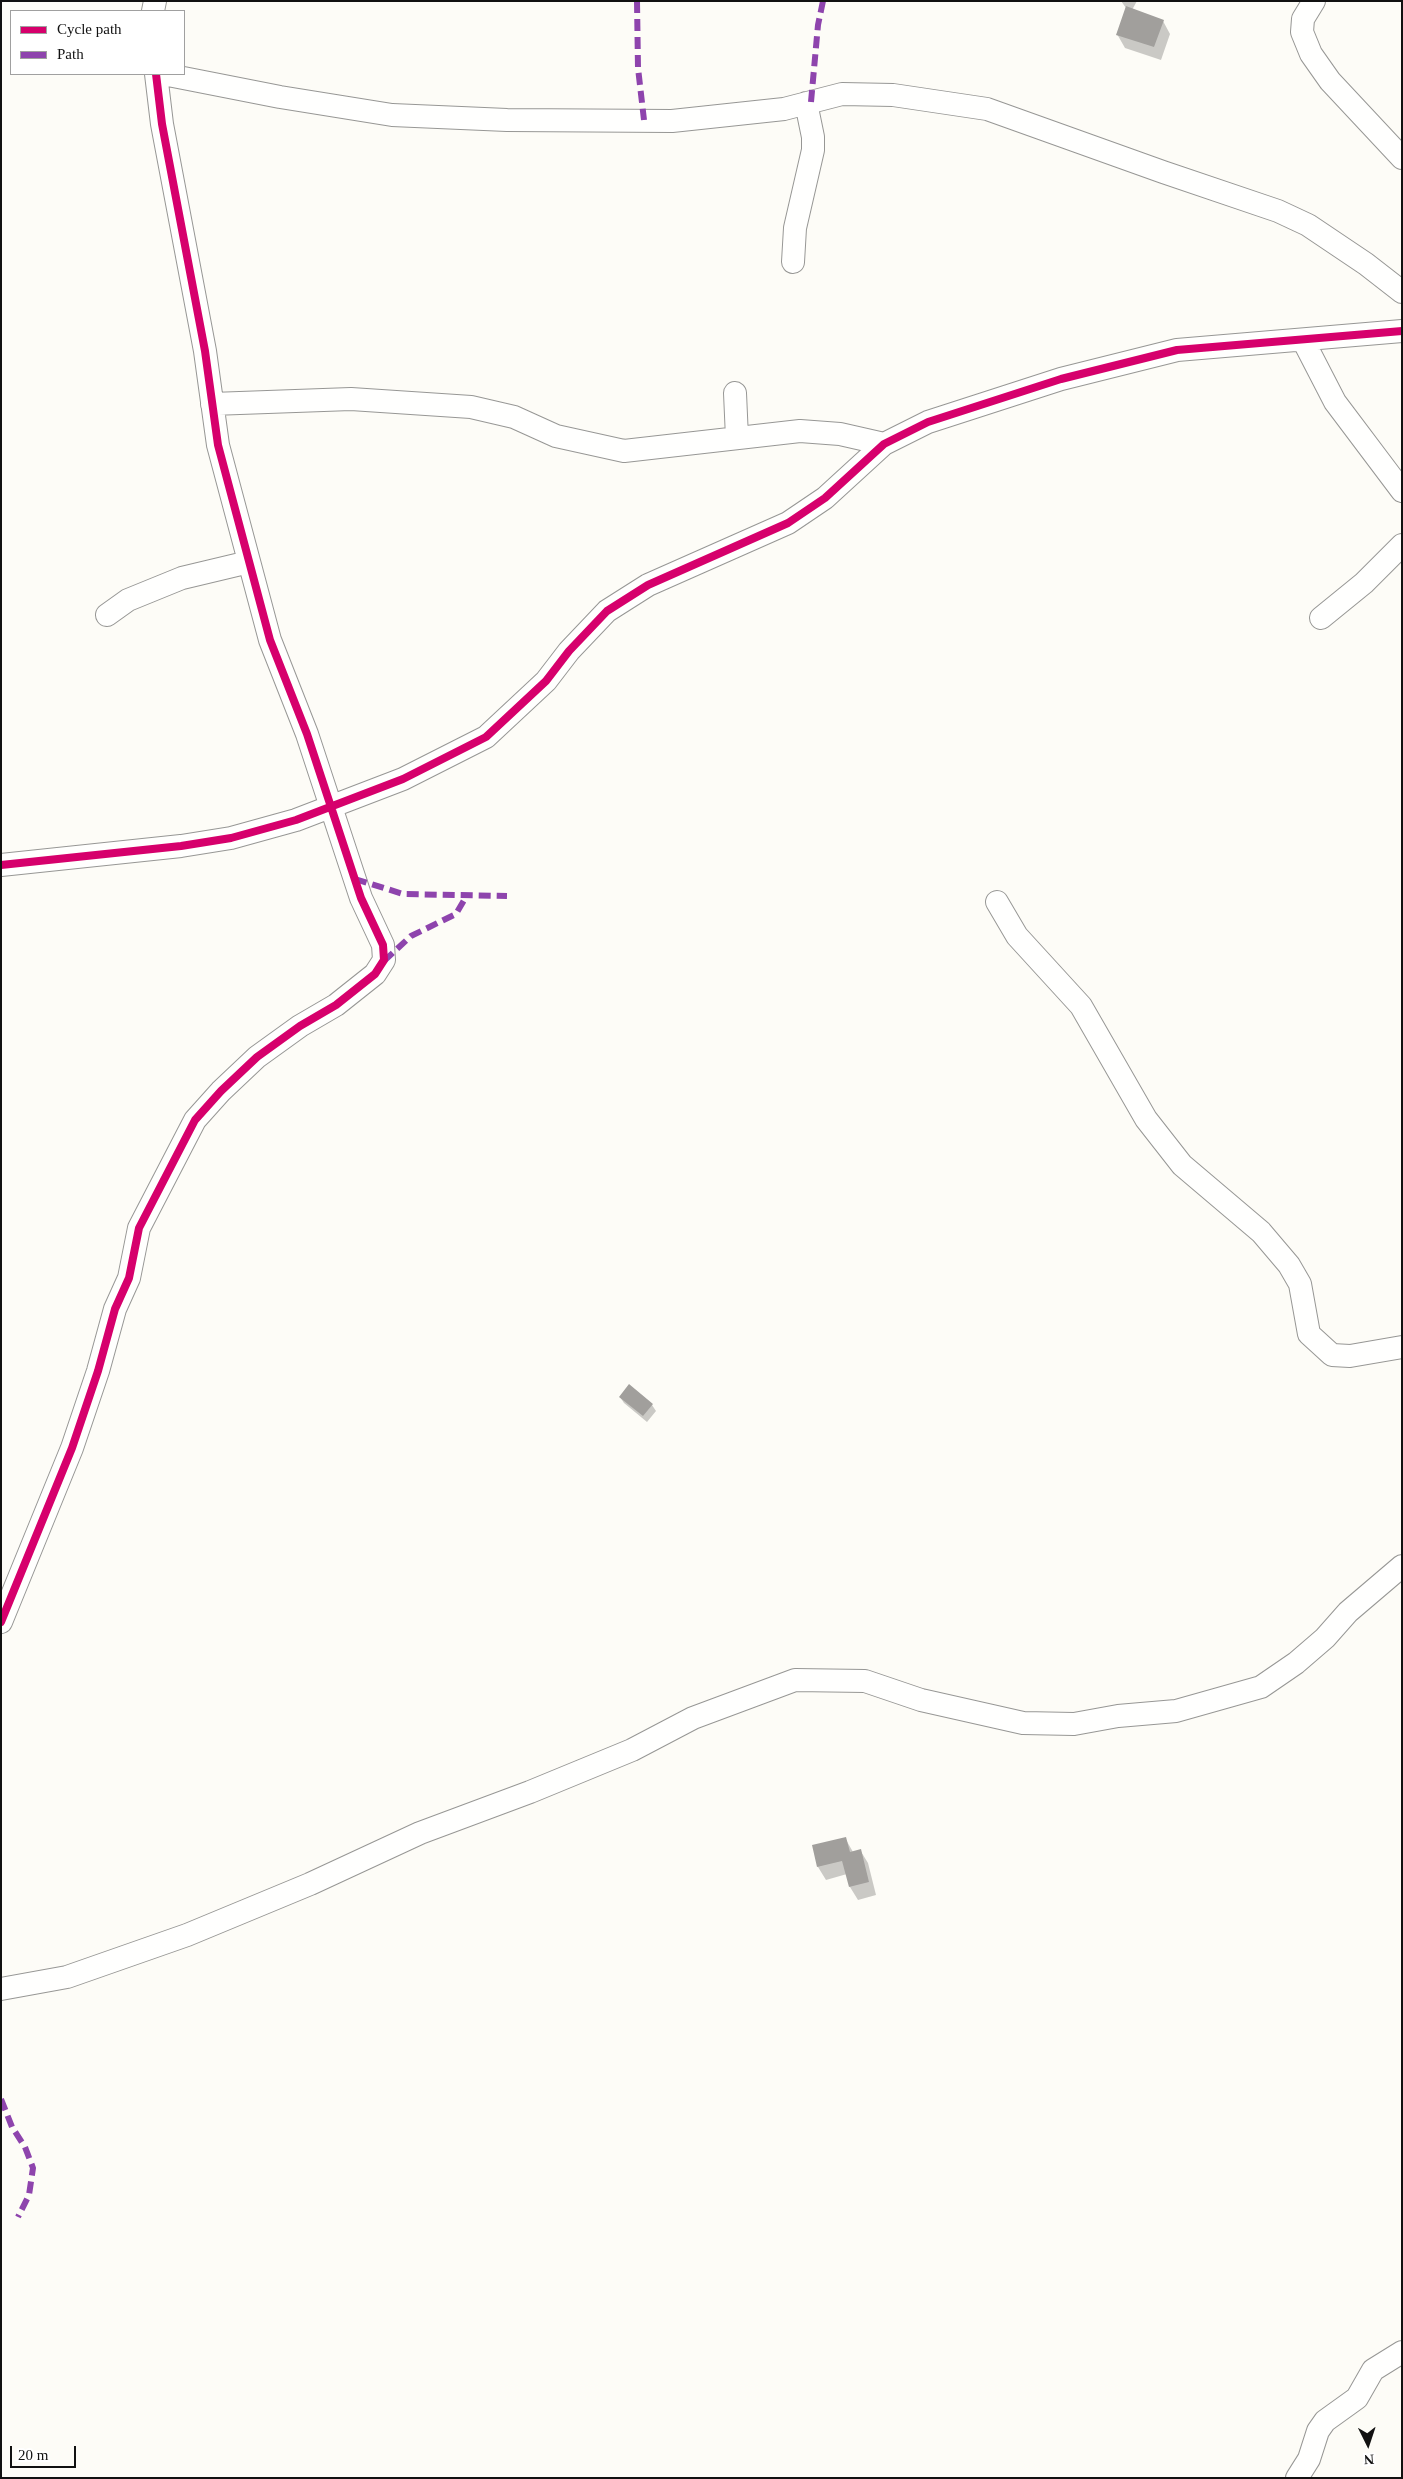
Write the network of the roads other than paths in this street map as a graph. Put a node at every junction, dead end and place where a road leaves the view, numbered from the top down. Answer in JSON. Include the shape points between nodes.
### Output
{"nodes":[{"id":1,"x":1314,"y":1,"type":"edge"},
{"id":2,"x":156,"y":75,"type":"edge"},
{"id":3,"x":168,"y":75,"type":"edge"},
{"id":4,"x":806,"y":103,"type":"junction"},
{"id":5,"x":1402,"y":158,"type":"edge"},
{"id":6,"x":793,"y":262,"type":"dead end"},
{"id":7,"x":1402,"y":292,"type":"edge"},
{"id":8,"x":1402,"y":330,"type":"edge"},
{"id":9,"x":1303,"y":340,"type":"junction"},
{"id":10,"x":735,"y":393,"type":"dead end"},
{"id":11,"x":212,"y":404,"type":"junction"},
{"id":12,"x":737,"y":438,"type":"junction"},
{"id":13,"x":884,"y":444,"type":"junction"},
{"id":14,"x":1402,"y":491,"type":"edge"},
{"id":15,"x":1402,"y":545,"type":"edge"},
{"id":16,"x":249,"y":562,"type":"junction"},
{"id":17,"x":107,"y":615,"type":"dead end"},
{"id":18,"x":1321,"y":618,"type":"dead end"},
{"id":19,"x":330,"y":808,"type":"junction"},
{"id":20,"x":1,"y":865,"type":"edge"},
{"id":21,"x":997,"y":902,"type":"dead end"},
{"id":22,"x":1402,"y":1347,"type":"edge"},
{"id":23,"x":1402,"y":1566,"type":"edge"},
{"id":24,"x":1,"y":1622,"type":"edge"},
{"id":25,"x":1,"y":1989,"type":"edge"},
{"id":26,"x":1402,"y":2352,"type":"edge"},
{"id":27,"x":1297,"y":2478,"type":"edge"}],
"edges":[{"from":1,"to":5,"type":"street","via":[[1302,19],[1302,32],[1312,54],[1330,81]]},
{"from":2,"to":11,"type":"street","via":[[162,124],[204,341]]},
{"from":3,"to":4,"type":"street","via":[[392,115],[507,120],[672,121]]},
{"from":4,"to":6,"type":"street","via":[[814,150],[795,228]]},
{"from":4,"to":7,"type":"street","via":[[842,94],[893,95],[987,109],[1278,211],[1308,225]]},
{"from":8,"to":9,"type":"street"},
{"from":9,"to":13,"type":"street","via":[[1177,350],[1138,359],[1061,379],[928,422]]},
{"from":9,"to":14,"type":"street","via":[[1335,402]]},
{"from":10,"to":12,"type":"street"},
{"from":11,"to":12,"type":"street","via":[[351,398],[471,407],[514,417],[556,436],[624,451]]},
{"from":11,"to":16,"type":"street","via":[[218,445]]},
{"from":12,"to":13,"type":"street","via":[[800,431],[840,434]]},
{"from":13,"to":19,"type":"street","via":[[825,498],[788,523],[648,586],[607,611],[534,693],[486,737],[403,779]]},
{"from":15,"to":18,"type":"street","via":[[1364,583]]},
{"from":16,"to":17,"type":"street","via":[[182,578],[128,600]]},
{"from":16,"to":19,"type":"street","via":[[270,640],[307,734]]},
{"from":19,"to":20,"type":"street","via":[[231,838]]},
{"from":19,"to":24,"type":"street","via":[[361,898],[383,945],[384,960],[375,974],[336,1005],[300,1026],[257,1058],[195,1120],[139,1228],[129,1278],[115,1309],[72,1448]]},
{"from":21,"to":22,"type":"street","via":[[1017,936],[1081,1006],[1146,1119],[1182,1165],[1261,1232],[1289,1265],[1300,1284],[1309,1334],[1332,1355],[1350,1356]]},
{"from":23,"to":25,"type":"street","via":[[1348,1612],[1296,1663],[1261,1687],[1176,1710],[1065,1724],[1023,1723],[922,1700],[865,1681],[795,1680],[693,1718],[632,1750],[420,1833],[310,1884],[187,1935],[67,1977]]},
{"from":26,"to":27,"type":"street","via":[[1373,2370],[1357,2398],[1325,2421]]}]}
